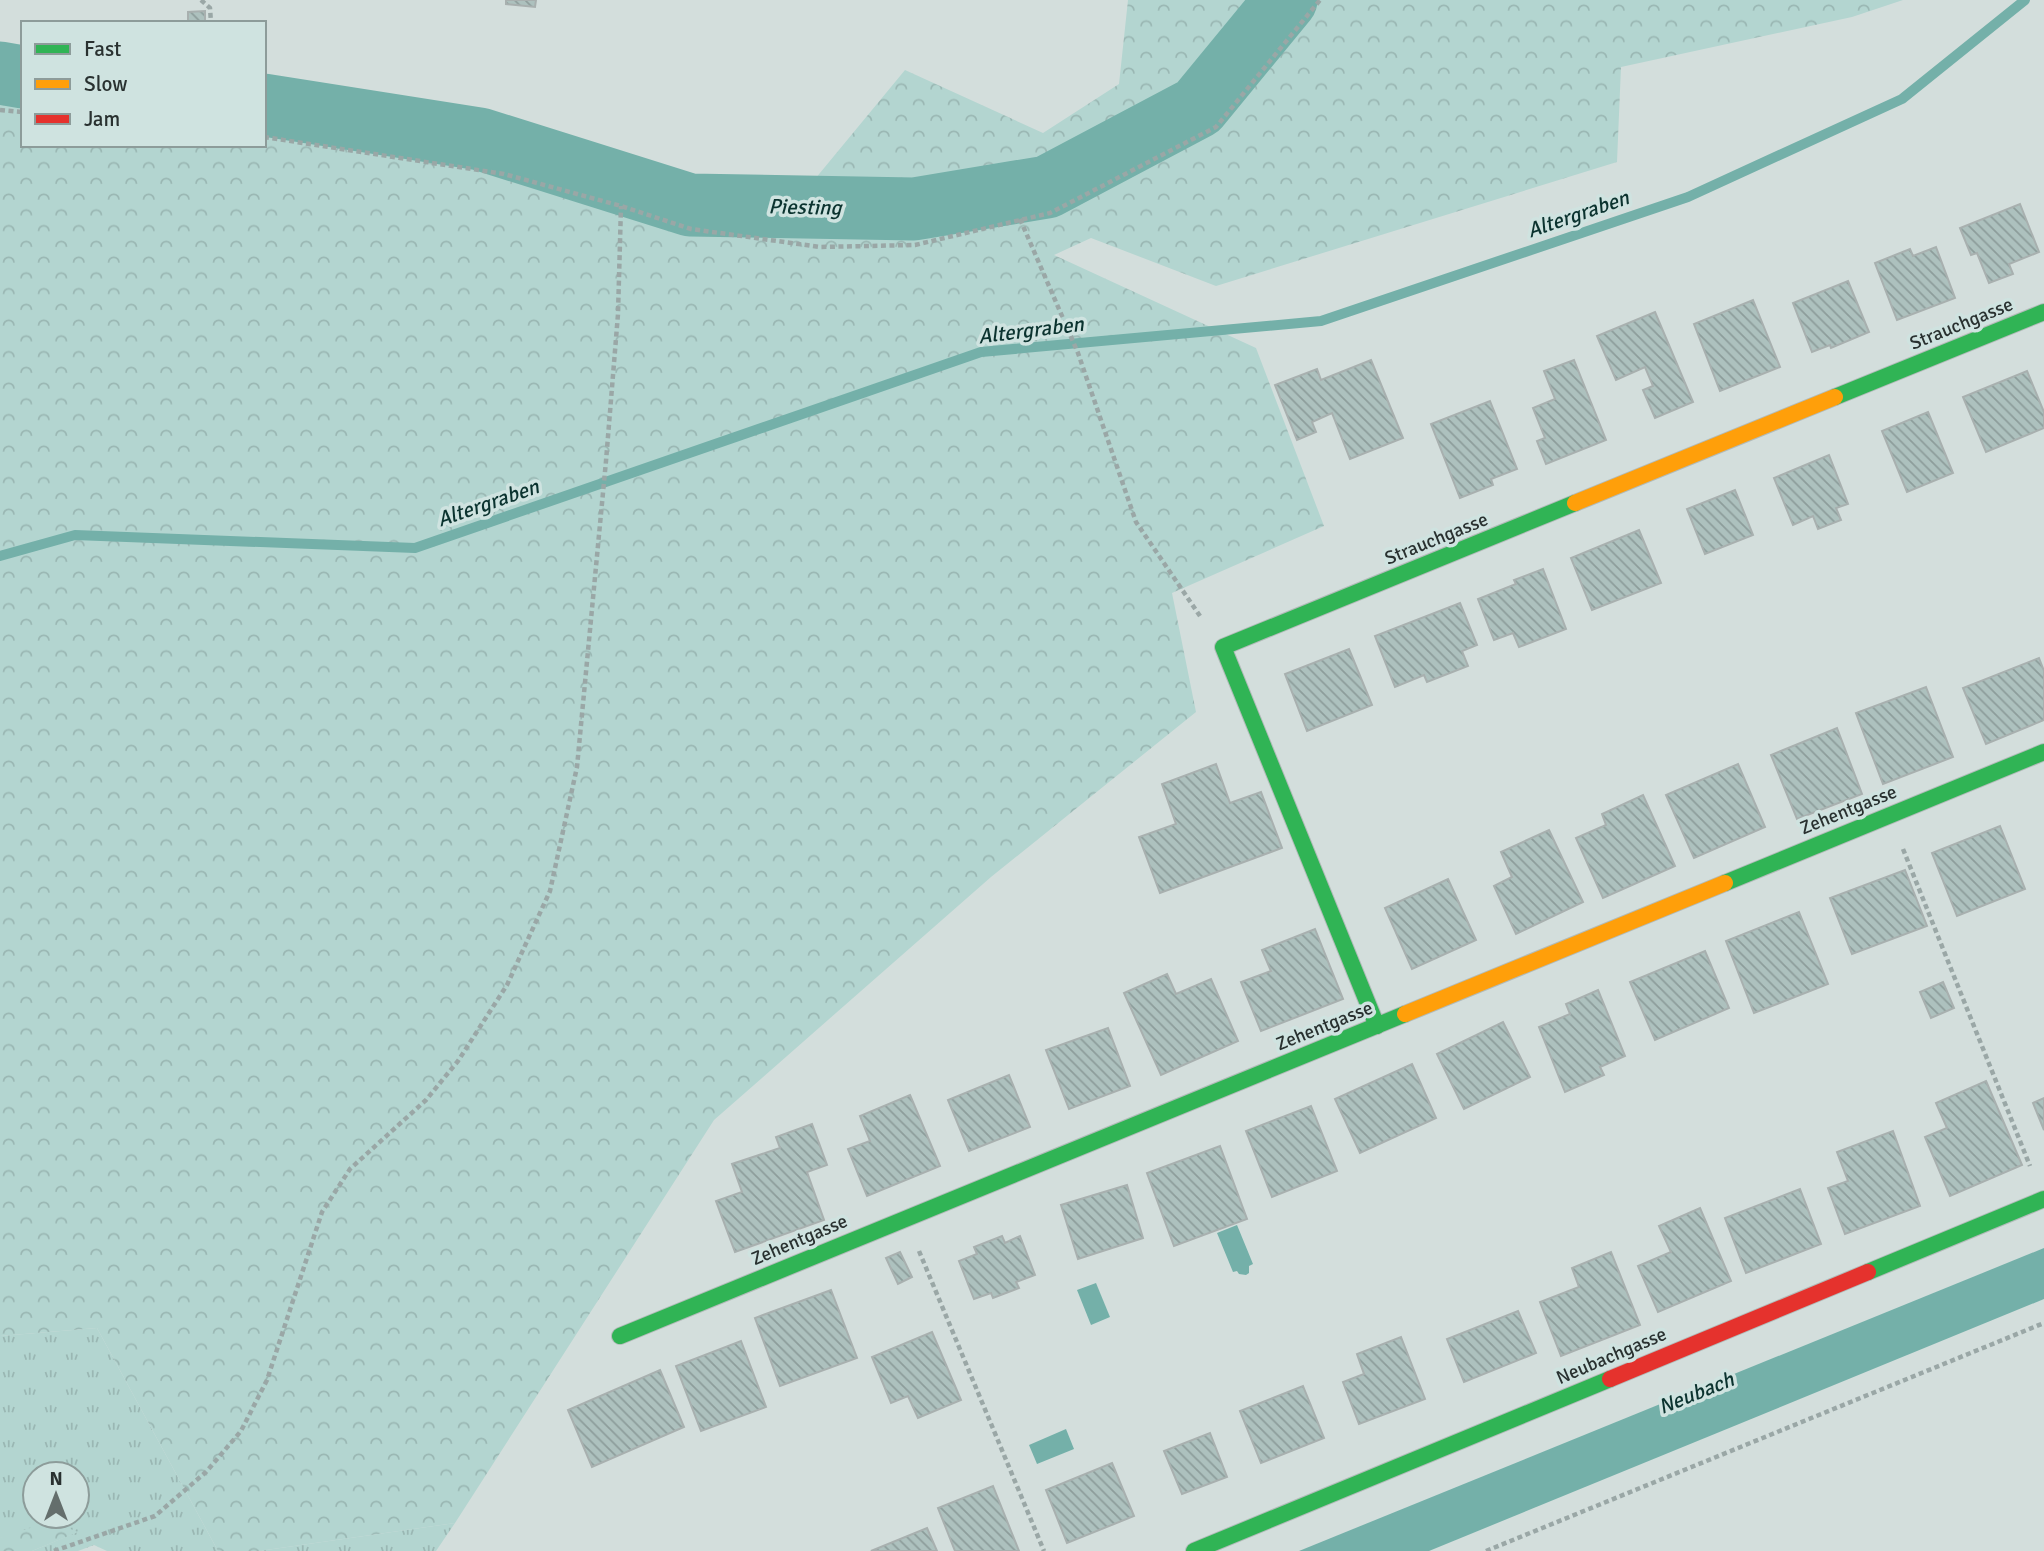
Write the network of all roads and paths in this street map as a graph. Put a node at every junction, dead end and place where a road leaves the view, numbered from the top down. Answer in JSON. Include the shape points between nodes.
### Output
{"nodes":[{"id":1,"x":201,"y":0,"type":"edge"},
{"id":2,"x":1320,"y":0,"type":"edge"},
{"id":3,"x":211,"y":21,"type":"edge"},
{"id":4,"x":0,"y":110,"type":"edge"},
{"id":5,"x":21,"y":113,"type":"edge"},
{"id":6,"x":266,"y":136,"type":"edge"},
{"id":7,"x":621,"y":206,"type":"junction"},
{"id":8,"x":1020,"y":219,"type":"junction"},
{"id":9,"x":2044,"y":312,"type":"edge"},
{"id":10,"x":1223,"y":648,"type":"junction"},
{"id":11,"x":2044,"y":752,"type":"edge"},
{"id":12,"x":1889,"y":815,"type":"junction"},
{"id":13,"x":1377,"y":1027,"type":"junction"},
{"id":14,"x":2044,"y":1199,"type":"edge"},
{"id":15,"x":905,"y":1218,"type":"junction"},
{"id":16,"x":2044,"y":1323,"type":"edge"},
{"id":17,"x":620,"y":1336,"type":"dead end"},
{"id":18,"x":54,"y":1551,"type":"edge"},
{"id":19,"x":1044,"y":1551,"type":"edge"},
{"id":20,"x":1194,"y":1551,"type":"edge"},
{"id":21,"x":1486,"y":1551,"type":"edge"}],
"edges":[{"from":1,"to":3,"type":"path","via":[[210,8]]},
{"from":2,"to":8,"type":"path","via":[[1216,127],[1050,212]]},
{"from":4,"to":5,"type":"path"},
{"from":6,"to":7,"type":"path","via":[[504,174]]},
{"from":7,"to":8,"type":"path","via":[[691,229],[820,247],[915,245]]},
{"from":7,"to":18,"type":"path","via":[[618,314],[577,767],[550,891],[507,985],[458,1061],[426,1100],[349,1168],[322,1212],[267,1381],[241,1431],[206,1472],[155,1516]]},
{"from":8,"to":10,"type":"path","via":[[1078,353],[1136,522]]},
{"from":9,"to":10,"type":"street","name":"Strauchgasse"},
{"from":10,"to":13,"type":"street"},
{"from":11,"to":12,"type":"street","name":"Zehentgasse"},
{"from":12,"to":13,"type":"street","name":"Zehentgasse"},
{"from":12,"to":14,"type":"path"},
{"from":13,"to":15,"type":"street","name":"Zehentgasse"},
{"from":14,"to":20,"type":"street","name":"Neubachgasse"},
{"from":15,"to":17,"type":"street","name":"Zehentgasse"},
{"from":15,"to":19,"type":"path"},
{"from":16,"to":21,"type":"path"}]}
